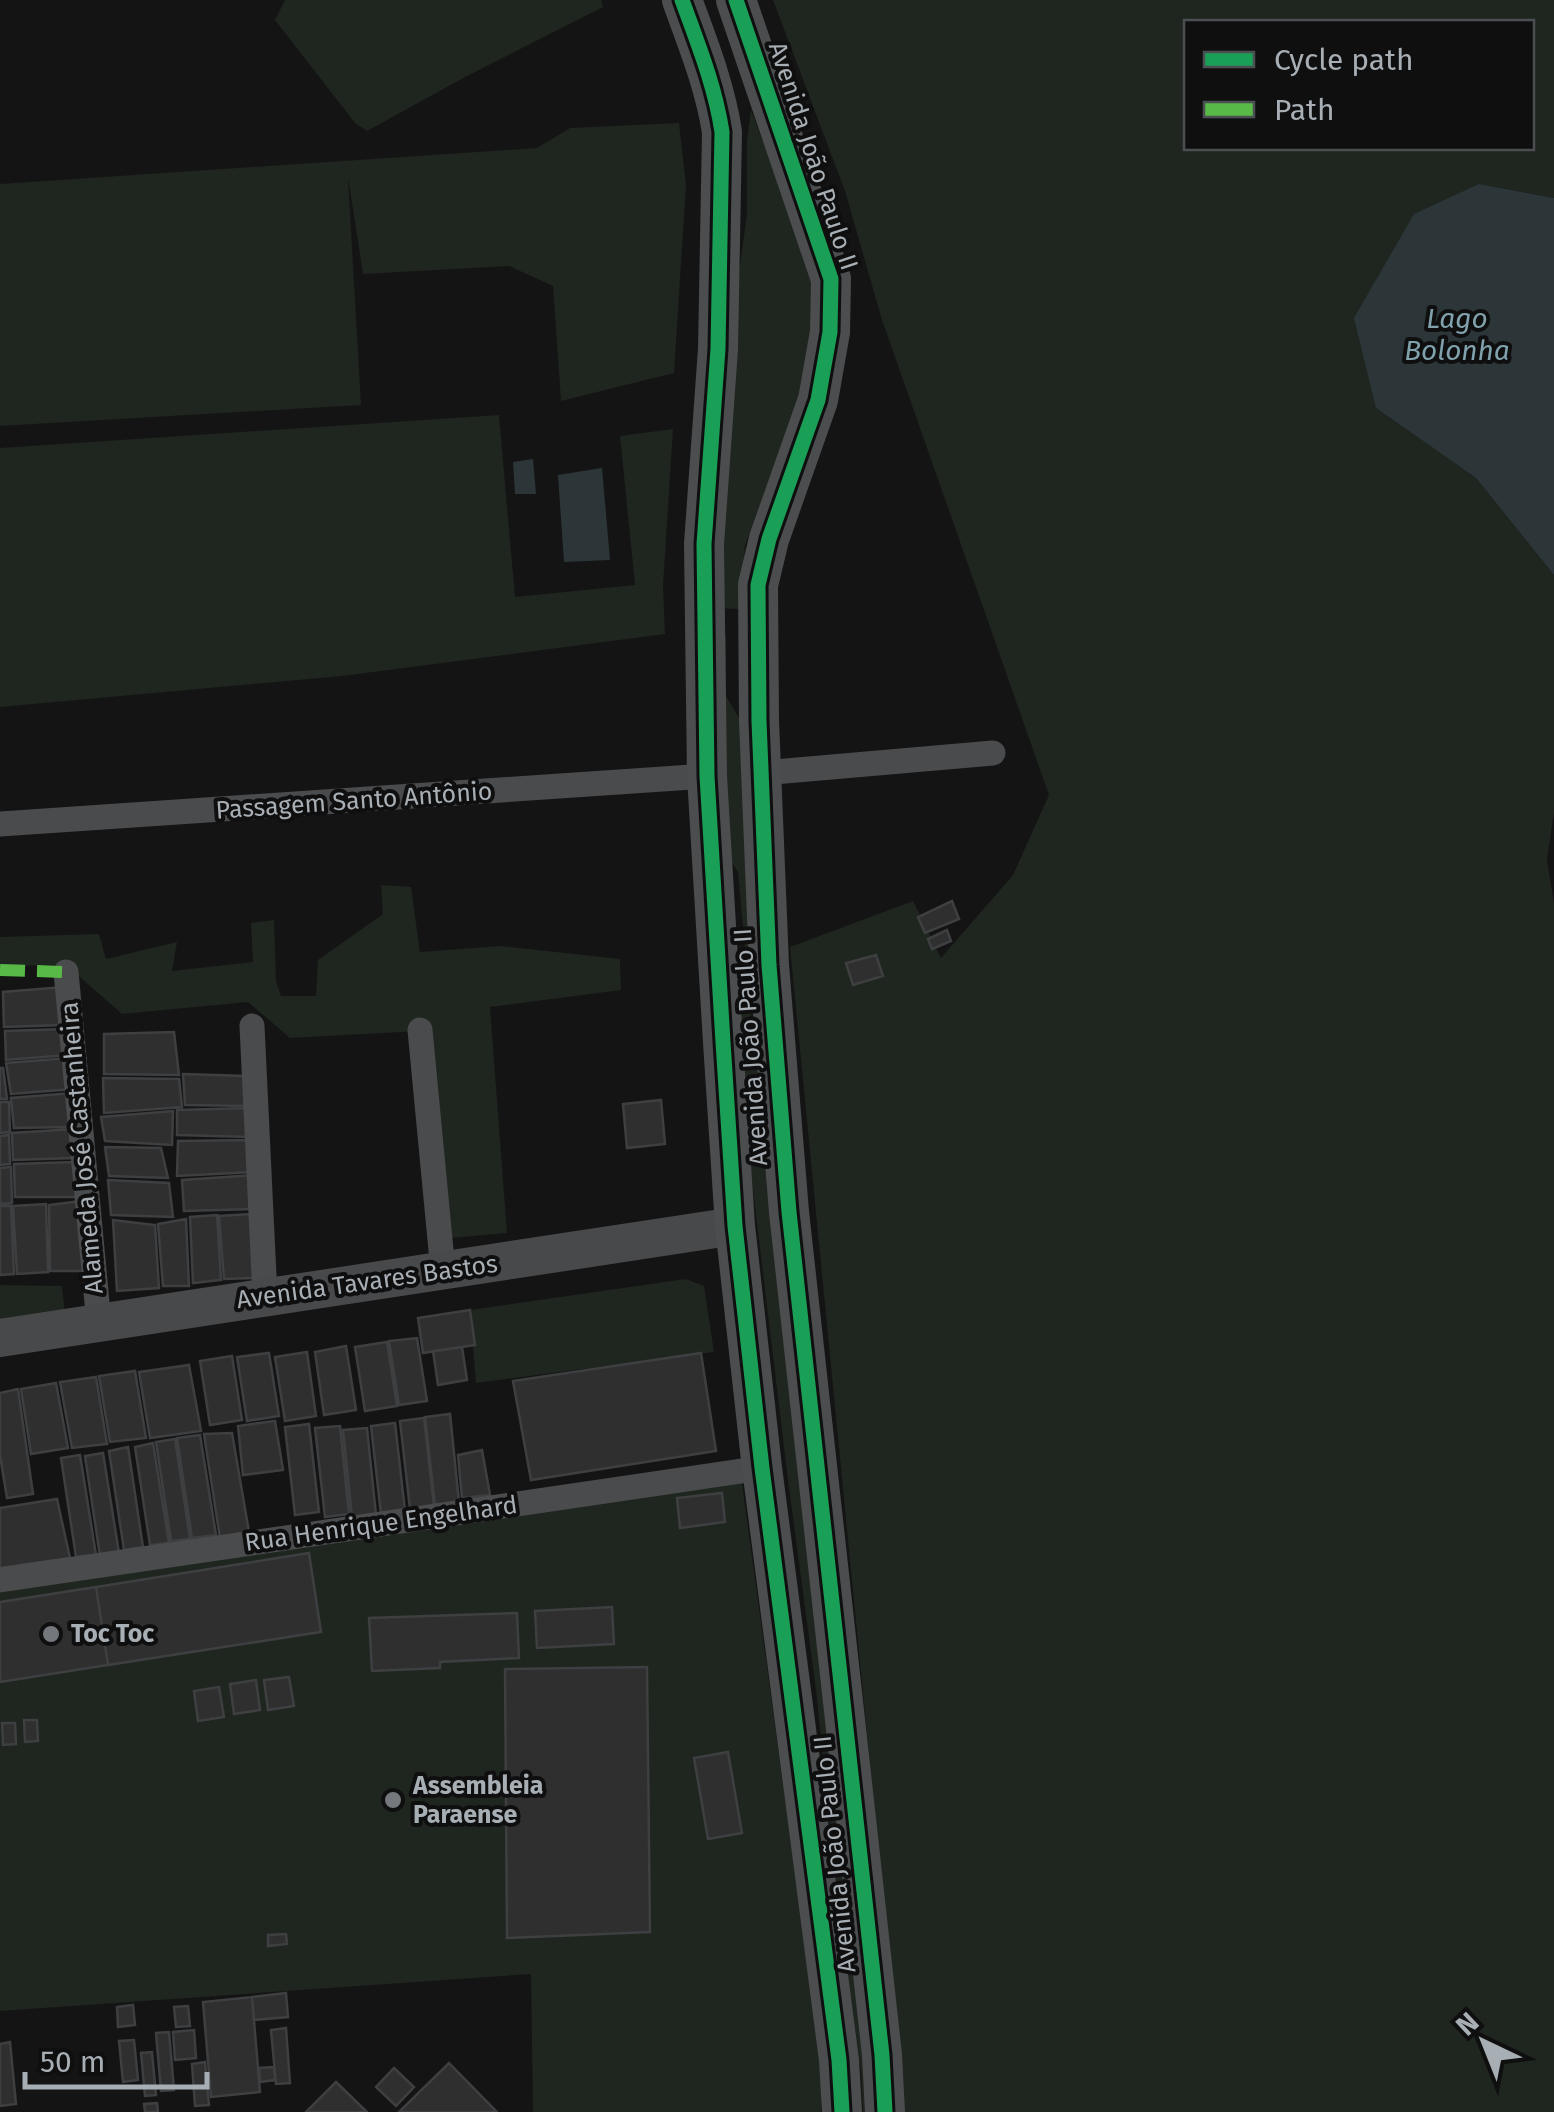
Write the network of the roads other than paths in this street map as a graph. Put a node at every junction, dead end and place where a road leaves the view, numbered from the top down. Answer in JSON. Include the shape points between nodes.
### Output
{"nodes":[{"id":1,"x":682,"y":0,"type":"edge"},
{"id":2,"x":736,"y":0,"type":"edge"},
{"id":3,"x":704,"y":625,"type":"junction"},
{"id":4,"x":759,"y":721,"type":"junction"},
{"id":5,"x":993,"y":752,"type":"dead end"},
{"id":6,"x":762,"y":773,"type":"junction"},
{"id":7,"x":707,"y":776,"type":"junction"},
{"id":8,"x":0,"y":824,"type":"edge"},
{"id":9,"x":714,"y":869,"type":"junction"},
{"id":10,"x":768,"y":965,"type":"junction"},
{"id":11,"x":66,"y":972,"type":"dead end"},
{"id":12,"x":252,"y":1026,"type":"dead end"},
{"id":13,"x":420,"y":1030,"type":"dead end"},
{"id":14,"x":734,"y":1226,"type":"junction"},
{"id":15,"x":443,"y":1271,"type":"junction"},
{"id":16,"x":266,"y":1297,"type":"junction"},
{"id":17,"x":99,"y":1324,"type":"junction"},
{"id":18,"x":0,"y":1338,"type":"edge"},
{"id":19,"x":762,"y":1468,"type":"junction"},
{"id":20,"x":0,"y":1580,"type":"edge"},
{"id":21,"x":842,"y":2112,"type":"edge"},
{"id":22,"x":885,"y":2112,"type":"edge"}],
"edges":[{"from":1,"to":3,"type":"main road","name":"Avenida João Paulo II","via":[[722,132]]},
{"from":2,"to":4,"type":"main road","name":"Avenida João Paulo II","via":[[831,279],[818,400],[758,584]]},
{"from":3,"to":4,"type":"main road","via":[[722,624],[734,633],[740,708]]},
{"from":3,"to":7,"type":"main road","name":"Avenida João Paulo II"},
{"from":4,"to":6,"type":"main road","name":"Avenida João Paulo II"},
{"from":5,"to":6,"type":"street"},
{"from":6,"to":10,"type":"main road","name":"Avenida João Paulo II"},
{"from":7,"to":8,"type":"street","name":"Passagem Santo Antônio"},
{"from":7,"to":9,"type":"main road","name":"Avenida João Paulo II"},
{"from":9,"to":10,"type":"main road","via":[[732,883],[738,958],[750,968]]},
{"from":9,"to":14,"type":"main road","name":"Avenida João Paulo II"},
{"from":10,"to":22,"type":"main road","name":"Avenida João Paulo II"},
{"from":11,"to":17,"type":"street","name":"Alameda José Castanheira"},
{"from":12,"to":16,"type":"street"},
{"from":13,"to":15,"type":"street"},
{"from":14,"to":15,"type":"main road","name":"Avenida Tavares Bastos"},
{"from":14,"to":19,"type":"main road","name":"Avenida João Paulo II"},
{"from":15,"to":16,"type":"main road","name":"Avenida Tavares Bastos"},
{"from":16,"to":17,"type":"main road","name":"Avenida Tavares Bastos"},
{"from":17,"to":18,"type":"main road","name":"Avenida Tavares Bastos"},
{"from":19,"to":20,"type":"street","name":"Rua Henrique Engelhard"},
{"from":19,"to":21,"type":"main road","name":"Avenida João Paulo II"}]}
